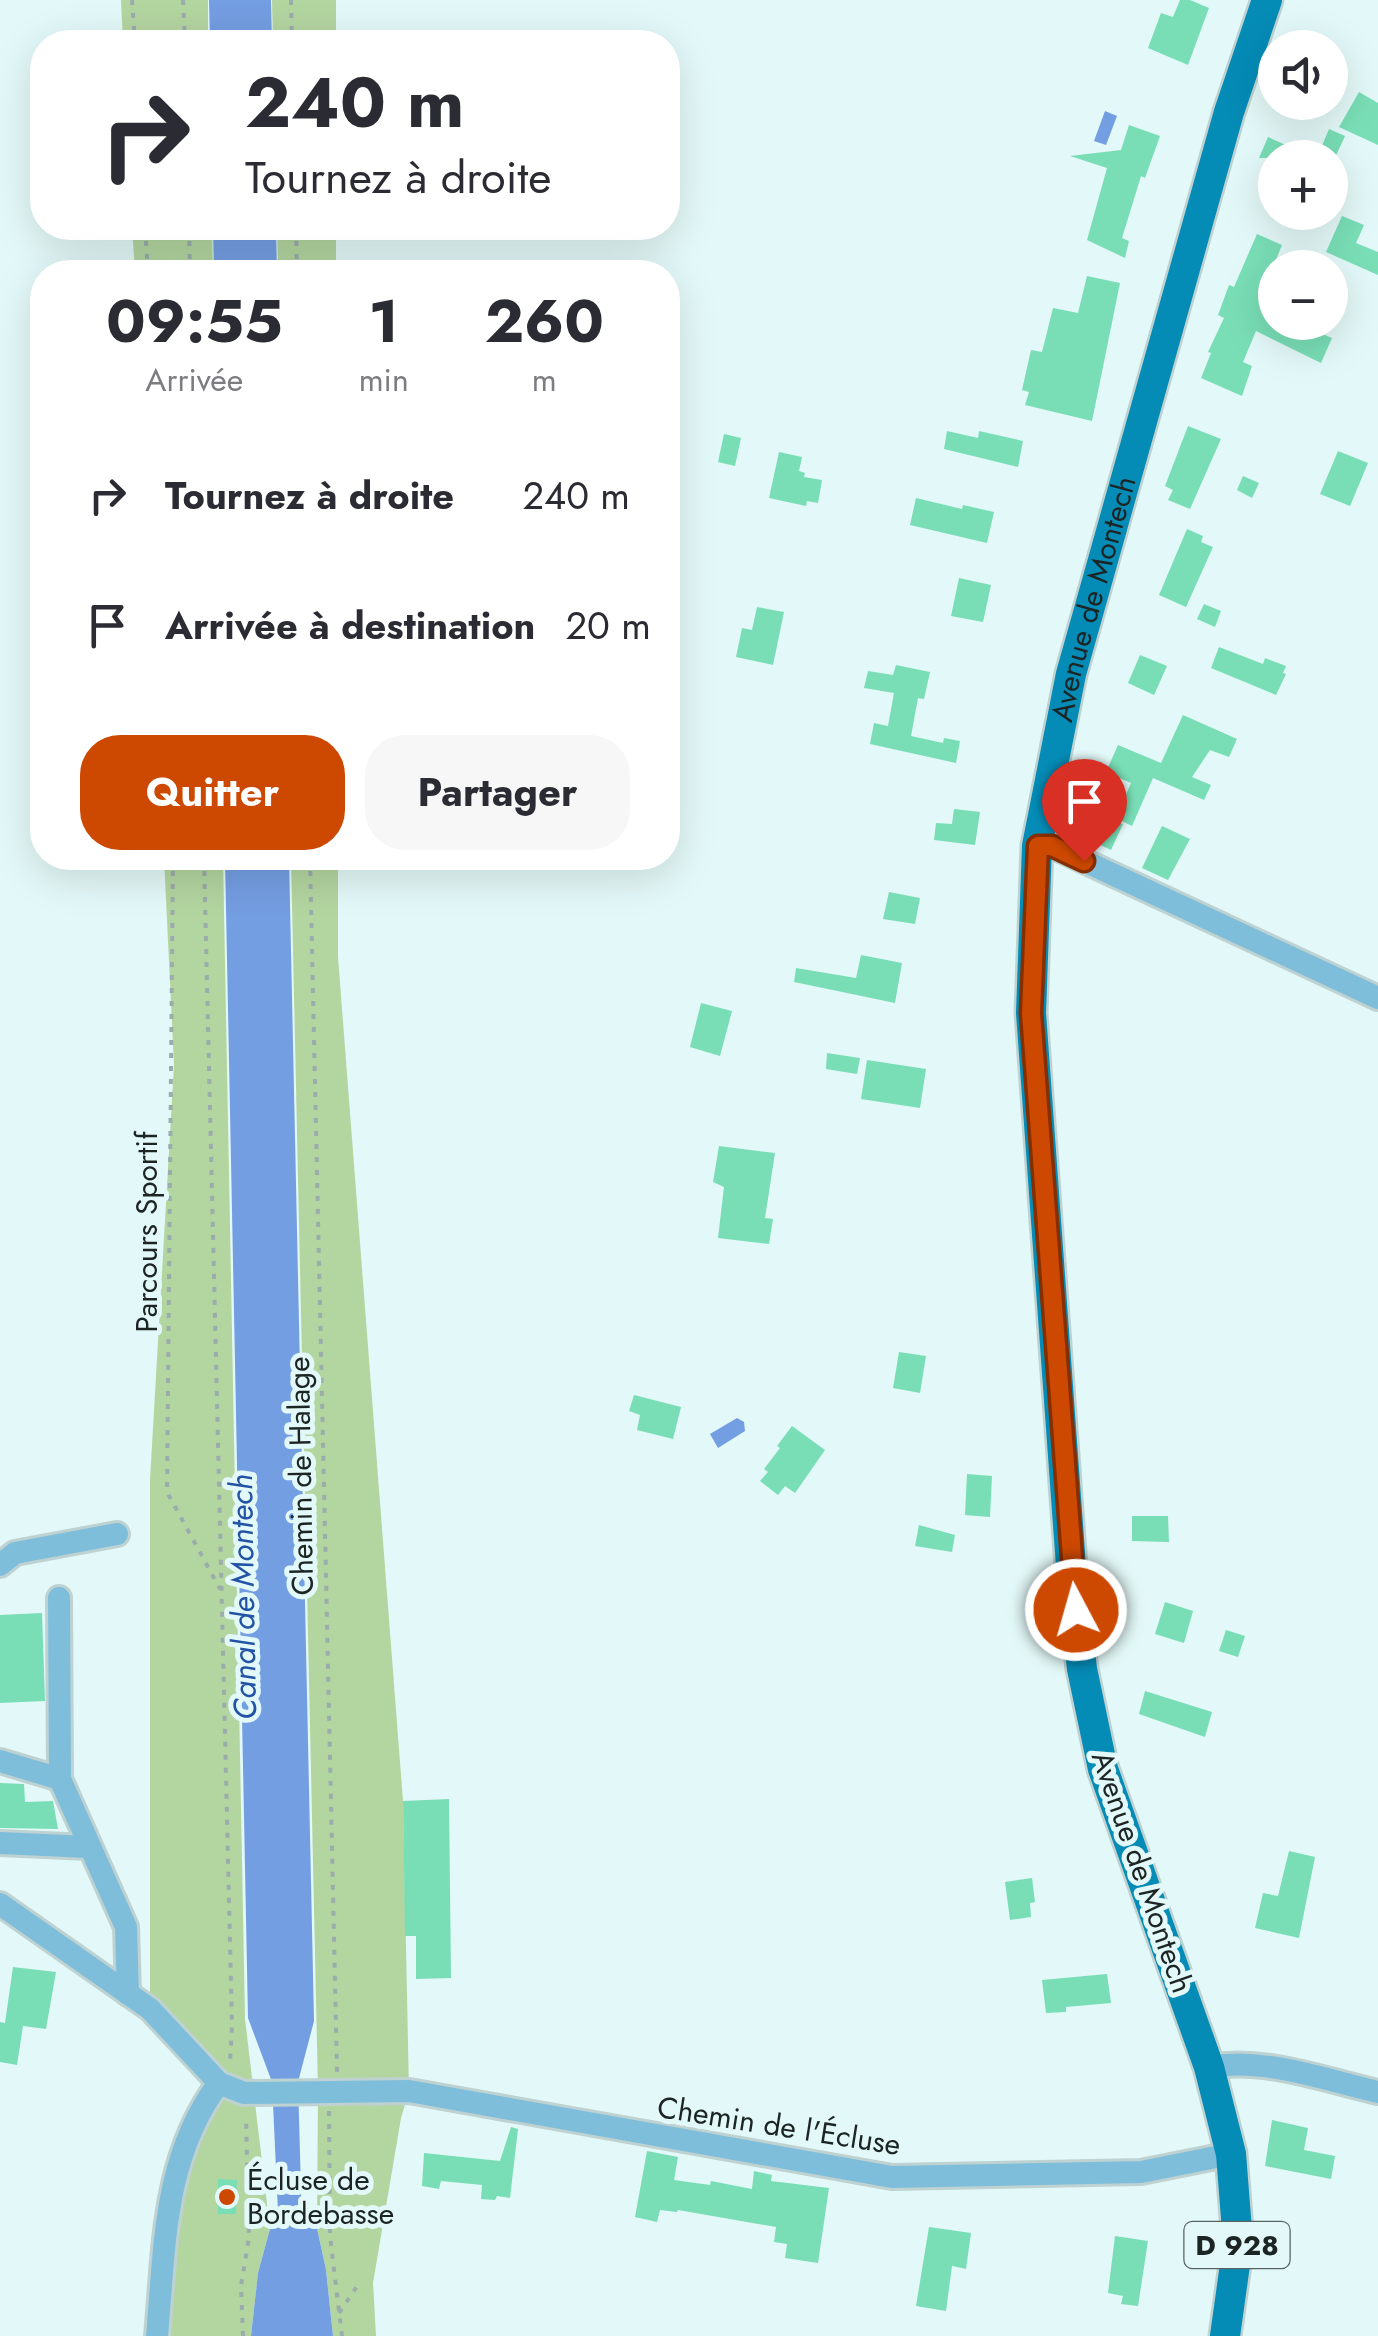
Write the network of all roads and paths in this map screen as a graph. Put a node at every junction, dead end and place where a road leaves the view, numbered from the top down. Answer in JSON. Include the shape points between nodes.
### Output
{"nodes":[{"id":1,"x":132,"y":0,"type":"edge"},
{"id":2,"x":184,"y":0,"type":"edge"},
{"id":3,"x":291,"y":0,"type":"edge"},
{"id":4,"x":1267,"y":0,"type":"edge"},
{"id":5,"x":134,"y":30,"type":"edge"},
{"id":6,"x":184,"y":30,"type":"edge"},
{"id":7,"x":292,"y":30,"type":"edge"},
{"id":8,"x":1038,"y":846,"type":"junction"},
{"id":9,"x":172,"y":870,"type":"edge"},
{"id":10,"x":204,"y":870,"type":"edge"},
{"id":11,"x":310,"y":870,"type":"edge"},
{"id":12,"x":1378,"y":998,"type":"edge"},
{"id":13,"x":117,"y":1534,"type":"dead end"},
{"id":14,"x":0,"y":1565,"type":"edge"},
{"id":15,"x":222,"y":1592,"type":"junction"},
{"id":16,"x":58,"y":1598,"type":"dead end"},
{"id":17,"x":0,"y":1761,"type":"edge"},
{"id":18,"x":60,"y":1779,"type":"junction"},
{"id":19,"x":0,"y":1843,"type":"edge"},
{"id":20,"x":88,"y":1847,"type":"junction"},
{"id":21,"x":0,"y":1904,"type":"edge"},
{"id":22,"x":128,"y":1994,"type":"junction"},
{"id":23,"x":1209,"y":2067,"type":"junction"},
{"id":24,"x":218,"y":2083,"type":"junction"},
{"id":25,"x":1378,"y":2092,"type":"edge"},
{"id":26,"x":248,"y":2093,"type":"junction"},
{"id":27,"x":327,"y":2093,"type":"junction"},
{"id":28,"x":1231,"y":2154,"type":"junction"},
{"id":29,"x":360,"y":2282,"type":"dead end"},
{"id":30,"x":340,"y":2313,"type":"junction"},
{"id":31,"x":157,"y":2336,"type":"edge"},
{"id":32,"x":243,"y":2336,"type":"edge"},
{"id":33,"x":342,"y":2336,"type":"edge"},
{"id":34,"x":1225,"y":2336,"type":"edge"}],
"edges":[{"from":1,"to":5,"type":"path"},
{"from":2,"to":6,"type":"path"},
{"from":3,"to":7,"type":"path"},
{"from":4,"to":8,"type":"main road","name":"Avenue de Montech","number":"D 928","via":[[1072,674]]},
{"from":8,"to":12,"type":"street","via":[[1052,846]]},
{"from":8,"to":23,"type":"main road","name":"Avenue de Montech","number":"D 928","via":[[1031,1013],[1082,1669],[1102,1769]]},
{"from":9,"to":15,"type":"path","name":"Parcours Sportif","via":[[168,1492]]},
{"from":10,"to":15,"type":"path"},
{"from":11,"to":27,"type":"path","name":"Chemin de Halage","via":[[337,2077]]},
{"from":13,"to":14,"type":"street","via":[[15,1553]]},
{"from":15,"to":24,"type":"path","via":[[232,2026],[229,2069]]},
{"from":16,"to":18,"type":"street"},
{"from":17,"to":18,"type":"street"},
{"from":18,"to":20,"type":"street"},
{"from":19,"to":20,"type":"street"},
{"from":20,"to":22,"type":"street","via":[[126,1927]]},
{"from":21,"to":22,"type":"street"},
{"from":22,"to":24,"type":"street"},
{"from":23,"to":25,"type":"street","via":[[1265,2067]]},
{"from":23,"to":28,"type":"main road","name":"Avenue de Montech","number":"D 928"},
{"from":24,"to":26,"type":"street"},
{"from":24,"to":31,"type":"street","via":[[200,2109],[171,2186]]},
{"from":26,"to":27,"type":"street","name":"Chemin de l'Écluse"},
{"from":26,"to":32,"type":"path"},
{"from":27,"to":28,"type":"street","name":"Chemin de l'Écluse","via":[[410,2091],[892,2178],[1141,2172]]},
{"from":27,"to":30,"type":"path","name":"Chemin de Halage","via":[[330,2236]]},
{"from":28,"to":34,"type":"main road","number":"D 928","via":[[1238,2243]]},
{"from":29,"to":30,"type":"path"},
{"from":30,"to":33,"type":"path","name":"Chemin de Halage"}]}
